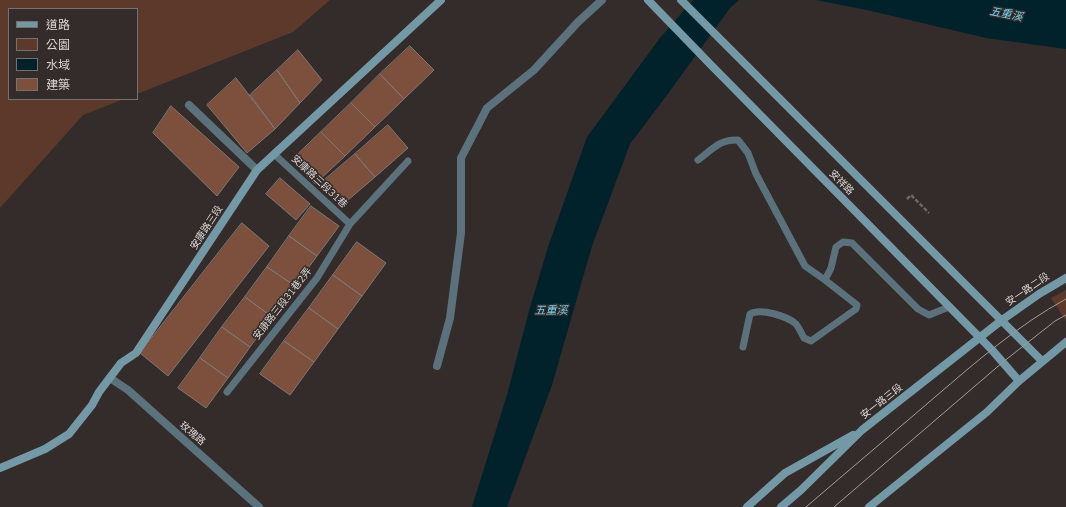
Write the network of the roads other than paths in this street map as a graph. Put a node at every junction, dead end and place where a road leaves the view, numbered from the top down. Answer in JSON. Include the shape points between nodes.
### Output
{"nodes":[{"id":1,"x":441,"y":0,"type":"edge"},
{"id":2,"x":602,"y":0,"type":"edge"},
{"id":3,"x":648,"y":0,"type":"edge"},
{"id":4,"x":681,"y":0,"type":"edge"},
{"id":5,"x":189,"y":105,"type":"dead end"},
{"id":6,"x":274,"y":154,"type":"junction"},
{"id":7,"x":698,"y":160,"type":"dead end"},
{"id":8,"x":408,"y":161,"type":"dead end"},
{"id":9,"x":257,"y":170,"type":"junction"},
{"id":10,"x":350,"y":224,"type":"junction"},
{"id":11,"x":1066,"y":278,"type":"edge"},
{"id":12,"x":825,"y":280,"type":"junction"},
{"id":13,"x":949,"y":307,"type":"junction"},
{"id":14,"x":1002,"y":320,"type":"junction"},
{"id":15,"x":979,"y":338,"type":"junction"},
{"id":16,"x":1066,"y":342,"type":"edge"},
{"id":17,"x":743,"y":347,"type":"dead end"},
{"id":18,"x":1042,"y":361,"type":"junction"},
{"id":19,"x":437,"y":366,"type":"dead end"},
{"id":20,"x":110,"y":378,"type":"junction"},
{"id":21,"x":1019,"y":381,"type":"junction"},
{"id":22,"x":227,"y":392,"type":"dead end"},
{"id":23,"x":862,"y":430,"type":"junction"},
{"id":24,"x":0,"y":468,"type":"edge"},
{"id":25,"x":259,"y":507,"type":"edge"},
{"id":26,"x":747,"y":507,"type":"edge"},
{"id":27,"x":782,"y":507,"type":"edge"},
{"id":28,"x":869,"y":507,"type":"edge"}],
"edges":[{"from":1,"to":6,"type":"street","name":"安康路三段"},
{"from":2,"to":19,"type":"street","via":[[534,70],[487,108],[461,158],[461,233],[450,318]]},
{"from":3,"to":13,"type":"street","name":"安祥路"},
{"from":4,"to":14,"type":"street","name":"安祥路"},
{"from":5,"to":9,"type":"street"},
{"from":6,"to":9,"type":"street","name":"安康路三段"},
{"from":6,"to":10,"type":"lane","name":"安康路三段31巷"},
{"from":7,"to":12,"type":"lane","via":[[717,144],[738,140],[748,153],[756,174],[805,266]]},
{"from":8,"to":10,"type":"lane","name":"安康路三段31巷2弄"},
{"from":9,"to":20,"type":"street","name":"安康路三段","via":[[136,353],[121,363]]},
{"from":10,"to":22,"type":"lane","name":"安康路三段31巷2弄","via":[[317,278]]},
{"from":11,"to":14,"type":"street","name":"安一路二段"},
{"from":12,"to":13,"type":"lane","via":[[836,247],[843,242],[852,243],[918,309],[929,315]]},
{"from":12,"to":17,"type":"lane","via":[[857,305],[856,309],[811,341],[804,338],[797,325],[789,320],[755,311],[750,314]]},
{"from":13,"to":15,"type":"street","name":"安祥路"},
{"from":14,"to":15,"type":"street","name":"安一路三段"},
{"from":14,"to":18,"type":"street","name":"安祥路"},
{"from":15,"to":21,"type":"street","name":"安祥路"},
{"from":15,"to":23,"type":"street","name":"安一路三段"},
{"from":16,"to":18,"type":"street"},
{"from":18,"to":21,"type":"street"},
{"from":20,"to":24,"type":"street","name":"安康路三段","via":[[69,434],[45,449]]},
{"from":20,"to":25,"type":"street","name":"玫瑰路","via":[[128,390]]},
{"from":21,"to":28,"type":"street","via":[[987,412]]},
{"from":23,"to":26,"type":"street","via":[[785,473]]},
{"from":23,"to":27,"type":"street","name":"安一路三段"}]}
